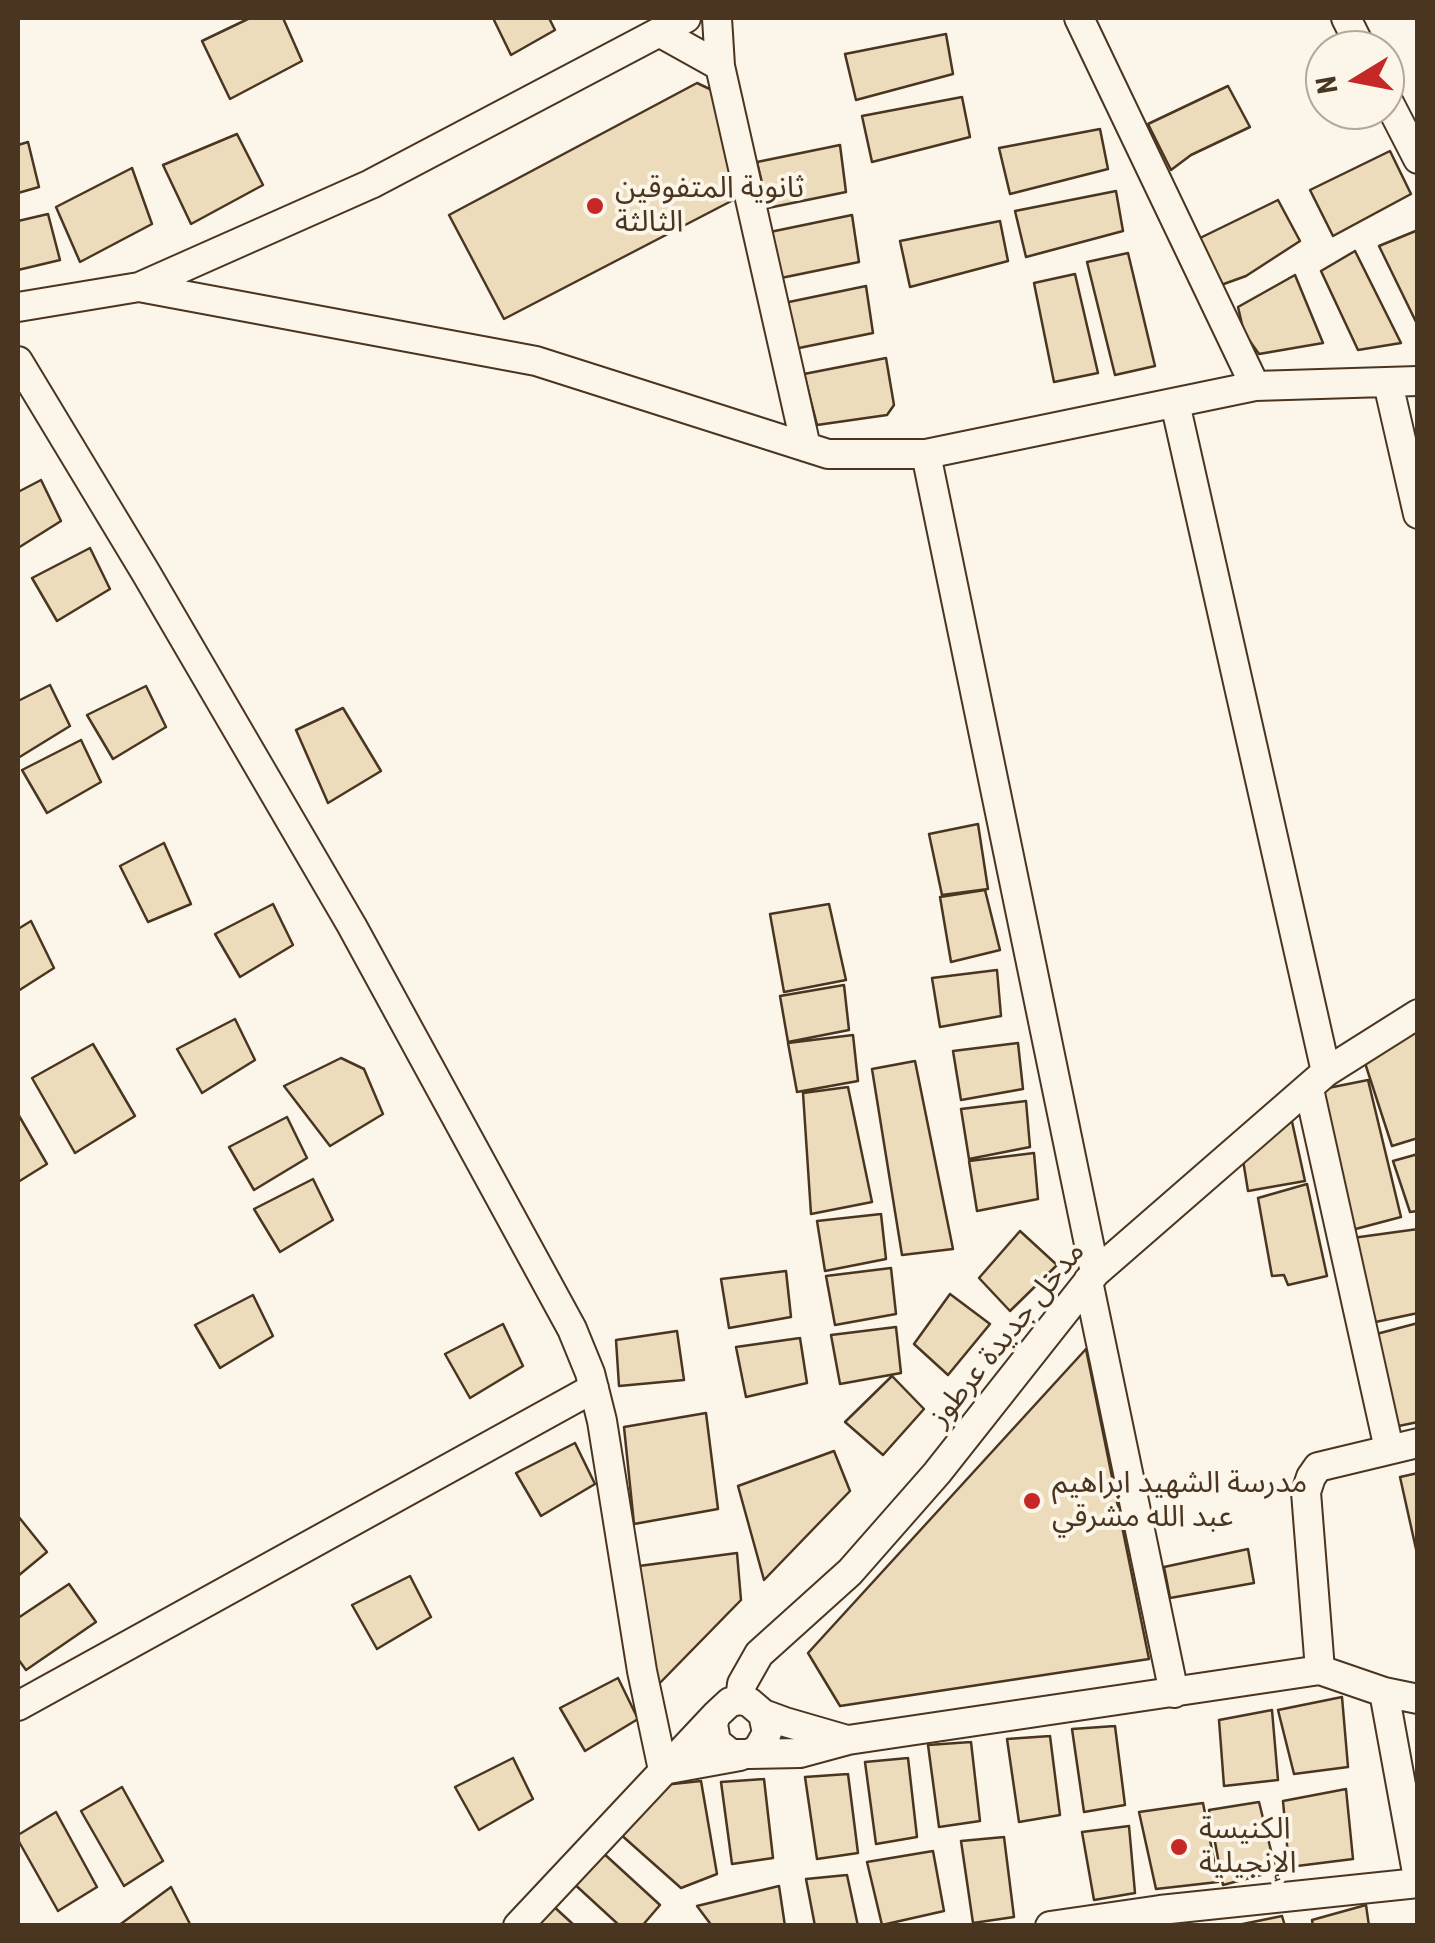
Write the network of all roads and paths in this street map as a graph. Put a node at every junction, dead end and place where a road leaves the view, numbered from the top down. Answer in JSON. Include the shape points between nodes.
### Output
{"nodes":[{"id":1,"x":686,"y":18,"type":"edge"},
{"id":2,"x":716,"y":18,"type":"edge"},
{"id":3,"x":1078,"y":18,"type":"edge"},
{"id":4,"x":659,"y":32,"type":"junction"},
{"id":5,"x":720,"y":66,"type":"junction"},
{"id":6,"x":1403,"y":130,"type":"edge"},
{"id":7,"x":1417,"y":156,"type":"edge"},
{"id":8,"x":139,"y":287,"type":"junction"},
{"id":9,"x":18,"y":307,"type":"edge"},
{"id":10,"x":18,"y":361,"type":"edge"},
{"id":11,"x":1418,"y":380,"type":"edge"},
{"id":12,"x":1388,"y":383,"type":"junction"},
{"id":13,"x":1255,"y":386,"type":"junction"},
{"id":14,"x":1175,"y":403,"type":"junction"},
{"id":15,"x":806,"y":448,"type":"junction"},
{"id":16,"x":926,"y":454,"type":"junction"},
{"id":17,"x":1418,"y":514,"type":"edge"},
{"id":18,"x":1418,"y":1014,"type":"edge"},
{"id":19,"x":1318,"y":1080,"type":"junction"},
{"id":20,"x":1091,"y":1277,"type":"junction"},
{"id":21,"x":594,"y":1388,"type":"junction"},
{"id":22,"x":1418,"y":1443,"type":"edge"},
{"id":23,"x":1389,"y":1449,"type":"junction"},
{"id":24,"x":1320,"y":1670,"type":"junction"},
{"id":25,"x":1384,"y":1692,"type":"junction"},
{"id":26,"x":1174,"y":1693,"type":"junction"},
{"id":27,"x":1418,"y":1699,"type":"edge"},
{"id":28,"x":18,"y":1706,"type":"edge"},
{"id":29,"x":740,"y":1710,"type":"junction"},
{"id":30,"x":848,"y":1740,"type":"junction"},
{"id":31,"x":745,"y":1755,"type":"junction"},
{"id":32,"x":663,"y":1770,"type":"junction"},
{"id":33,"x":1418,"y":1880,"type":"edge"},
{"id":34,"x":1161,"y":1918,"type":"edge"},
{"id":35,"x":518,"y":1926,"type":"edge"},
{"id":36,"x":1050,"y":1926,"type":"edge"}],
"edges":[{"from":1,"to":4,"type":"street"},
{"from":2,"to":5,"type":"street"},
{"from":3,"to":13,"type":"street"},
{"from":4,"to":5,"type":"street"},
{"from":4,"to":8,"type":"street","via":[[370,184]]},
{"from":5,"to":15,"type":"street"},
{"from":6,"to":7,"type":"street"},
{"from":8,"to":9,"type":"street"},
{"from":8,"to":15,"type":"street","via":[[536,361]]},
{"from":10,"to":21,"type":"street","via":[[352,926],[549,1284]]},
{"from":11,"to":12,"type":"street"},
{"from":12,"to":13,"type":"street"},
{"from":12,"to":17,"type":"street"},
{"from":13,"to":14,"type":"street"},
{"from":14,"to":16,"type":"street"},
{"from":14,"to":19,"type":"street"},
{"from":15,"to":16,"type":"street"},
{"from":16,"to":20,"type":"street"},
{"from":18,"to":19,"type":"street","name":"مدخل جديدة عرطوز"},
{"from":19,"to":20,"type":"street","name":"مدخل جديدة عرطوز"},
{"from":19,"to":23,"type":"street"},
{"from":20,"to":26,"type":"street"},
{"from":20,"to":29,"type":"street","name":"مدخل جديدة عرطوز","via":[[850,1572],[759,1654],[742,1684]]},
{"from":21,"to":28,"type":"street"},
{"from":21,"to":32,"type":"street"},
{"from":22,"to":23,"type":"street"},
{"from":23,"to":24,"type":"street","via":[[1318,1467],[1306,1492]]},
{"from":24,"to":25,"type":"street"},
{"from":24,"to":26,"type":"street"},
{"from":25,"to":27,"type":"street"},
{"from":25,"to":33,"type":"street"},
{"from":26,"to":30,"type":"street"},
{"from":29,"to":30,"type":"street"},
{"from":29,"to":31,"type":"street","name":"مدخل جديدة عرطوز","via":[[767,1733]]},
{"from":29,"to":31,"type":"street","via":[[713,1724],[716,1742],[730,1754]]},
{"from":29,"to":32,"type":"street"},
{"from":30,"to":31,"type":"street","via":[[800,1753]]},
{"from":31,"to":32,"type":"street"},
{"from":32,"to":35,"type":"street"},
{"from":33,"to":34,"type":"street"},
{"from":34,"to":36,"type":"street"}]}
